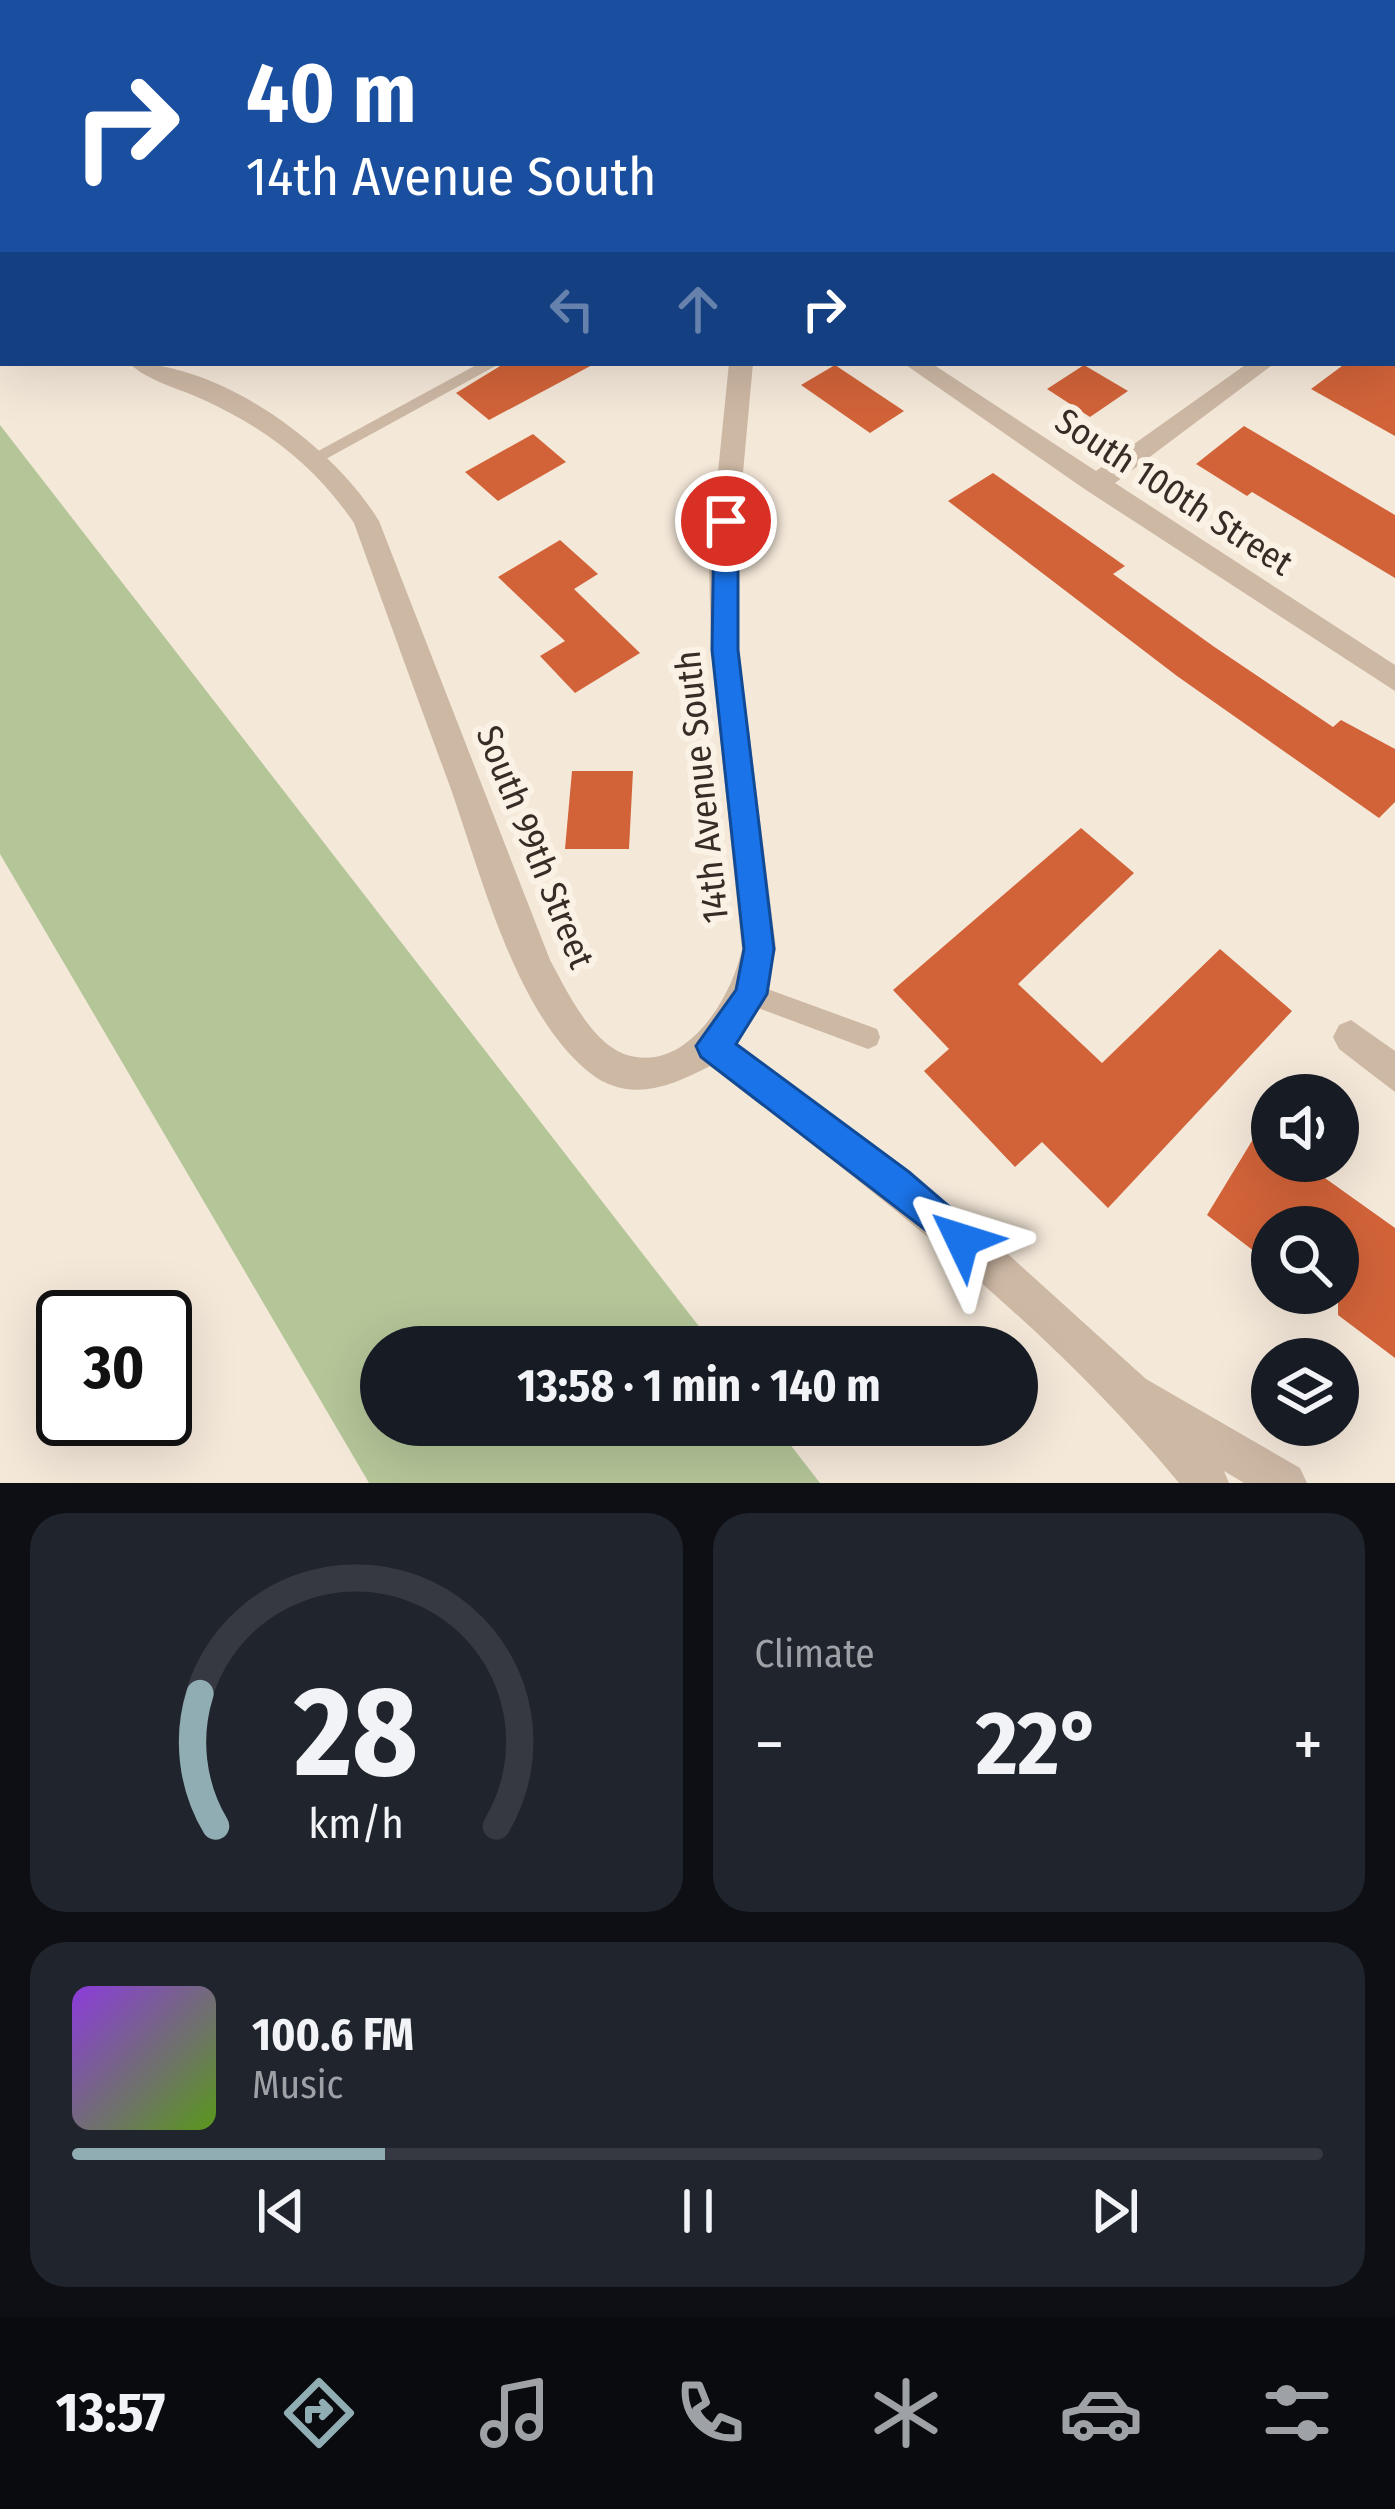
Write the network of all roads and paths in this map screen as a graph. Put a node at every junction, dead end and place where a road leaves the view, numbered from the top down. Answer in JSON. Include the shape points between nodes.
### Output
{"nodes":[{"id":1,"x":147,"y":366,"type":"edge"},
{"id":2,"x":487,"y":366,"type":"edge"},
{"id":3,"x":742,"y":366,"type":"edge"},
{"id":4,"x":919,"y":366,"type":"edge"},
{"id":5,"x":1259,"y":366,"type":"edge"},
{"id":6,"x":318,"y":456,"type":"junction"},
{"id":7,"x":1095,"y":484,"type":"junction"},
{"id":8,"x":1395,"y":680,"type":"edge"},
{"id":9,"x":751,"y":994,"type":"junction"},
{"id":10,"x":868,"y":1037,"type":"dead end"},
{"id":11,"x":1351,"y":1037,"type":"dead end"},
{"id":12,"x":712,"y":1046,"type":"junction"},
{"id":13,"x":1395,"y":1074,"type":"edge"},
{"id":14,"x":1124,"y":1387,"type":"junction"},
{"id":15,"x":1208,"y":1483,"type":"edge"},
{"id":16,"x":1285,"y":1483,"type":"edge"}],
"edges":[{"from":1,"to":6,"type":"street","name":"South 99th Street","via":[[284,430]]},
{"from":2,"to":6,"type":"lane"},
{"from":3,"to":9,"type":"street","name":"14th Avenue South","via":[[722,561],[759,949]]},
{"from":4,"to":7,"type":"street","name":"South 100th Street"},
{"from":5,"to":7,"type":"street"},
{"from":6,"to":12,"type":"street","name":"South 99th Street","via":[[366,521],[521,936],[559,1008],[604,1063],[635,1075],[670,1069]]},
{"from":7,"to":8,"type":"street","name":"South 100th Street"},
{"from":9,"to":10,"type":"lane"},
{"from":9,"to":12,"type":"street"},
{"from":11,"to":13,"type":"street"},
{"from":12,"to":14,"type":"street","via":[[897,1185]]},
{"from":14,"to":15,"type":"street"},
{"from":14,"to":16,"type":"street"}]}
